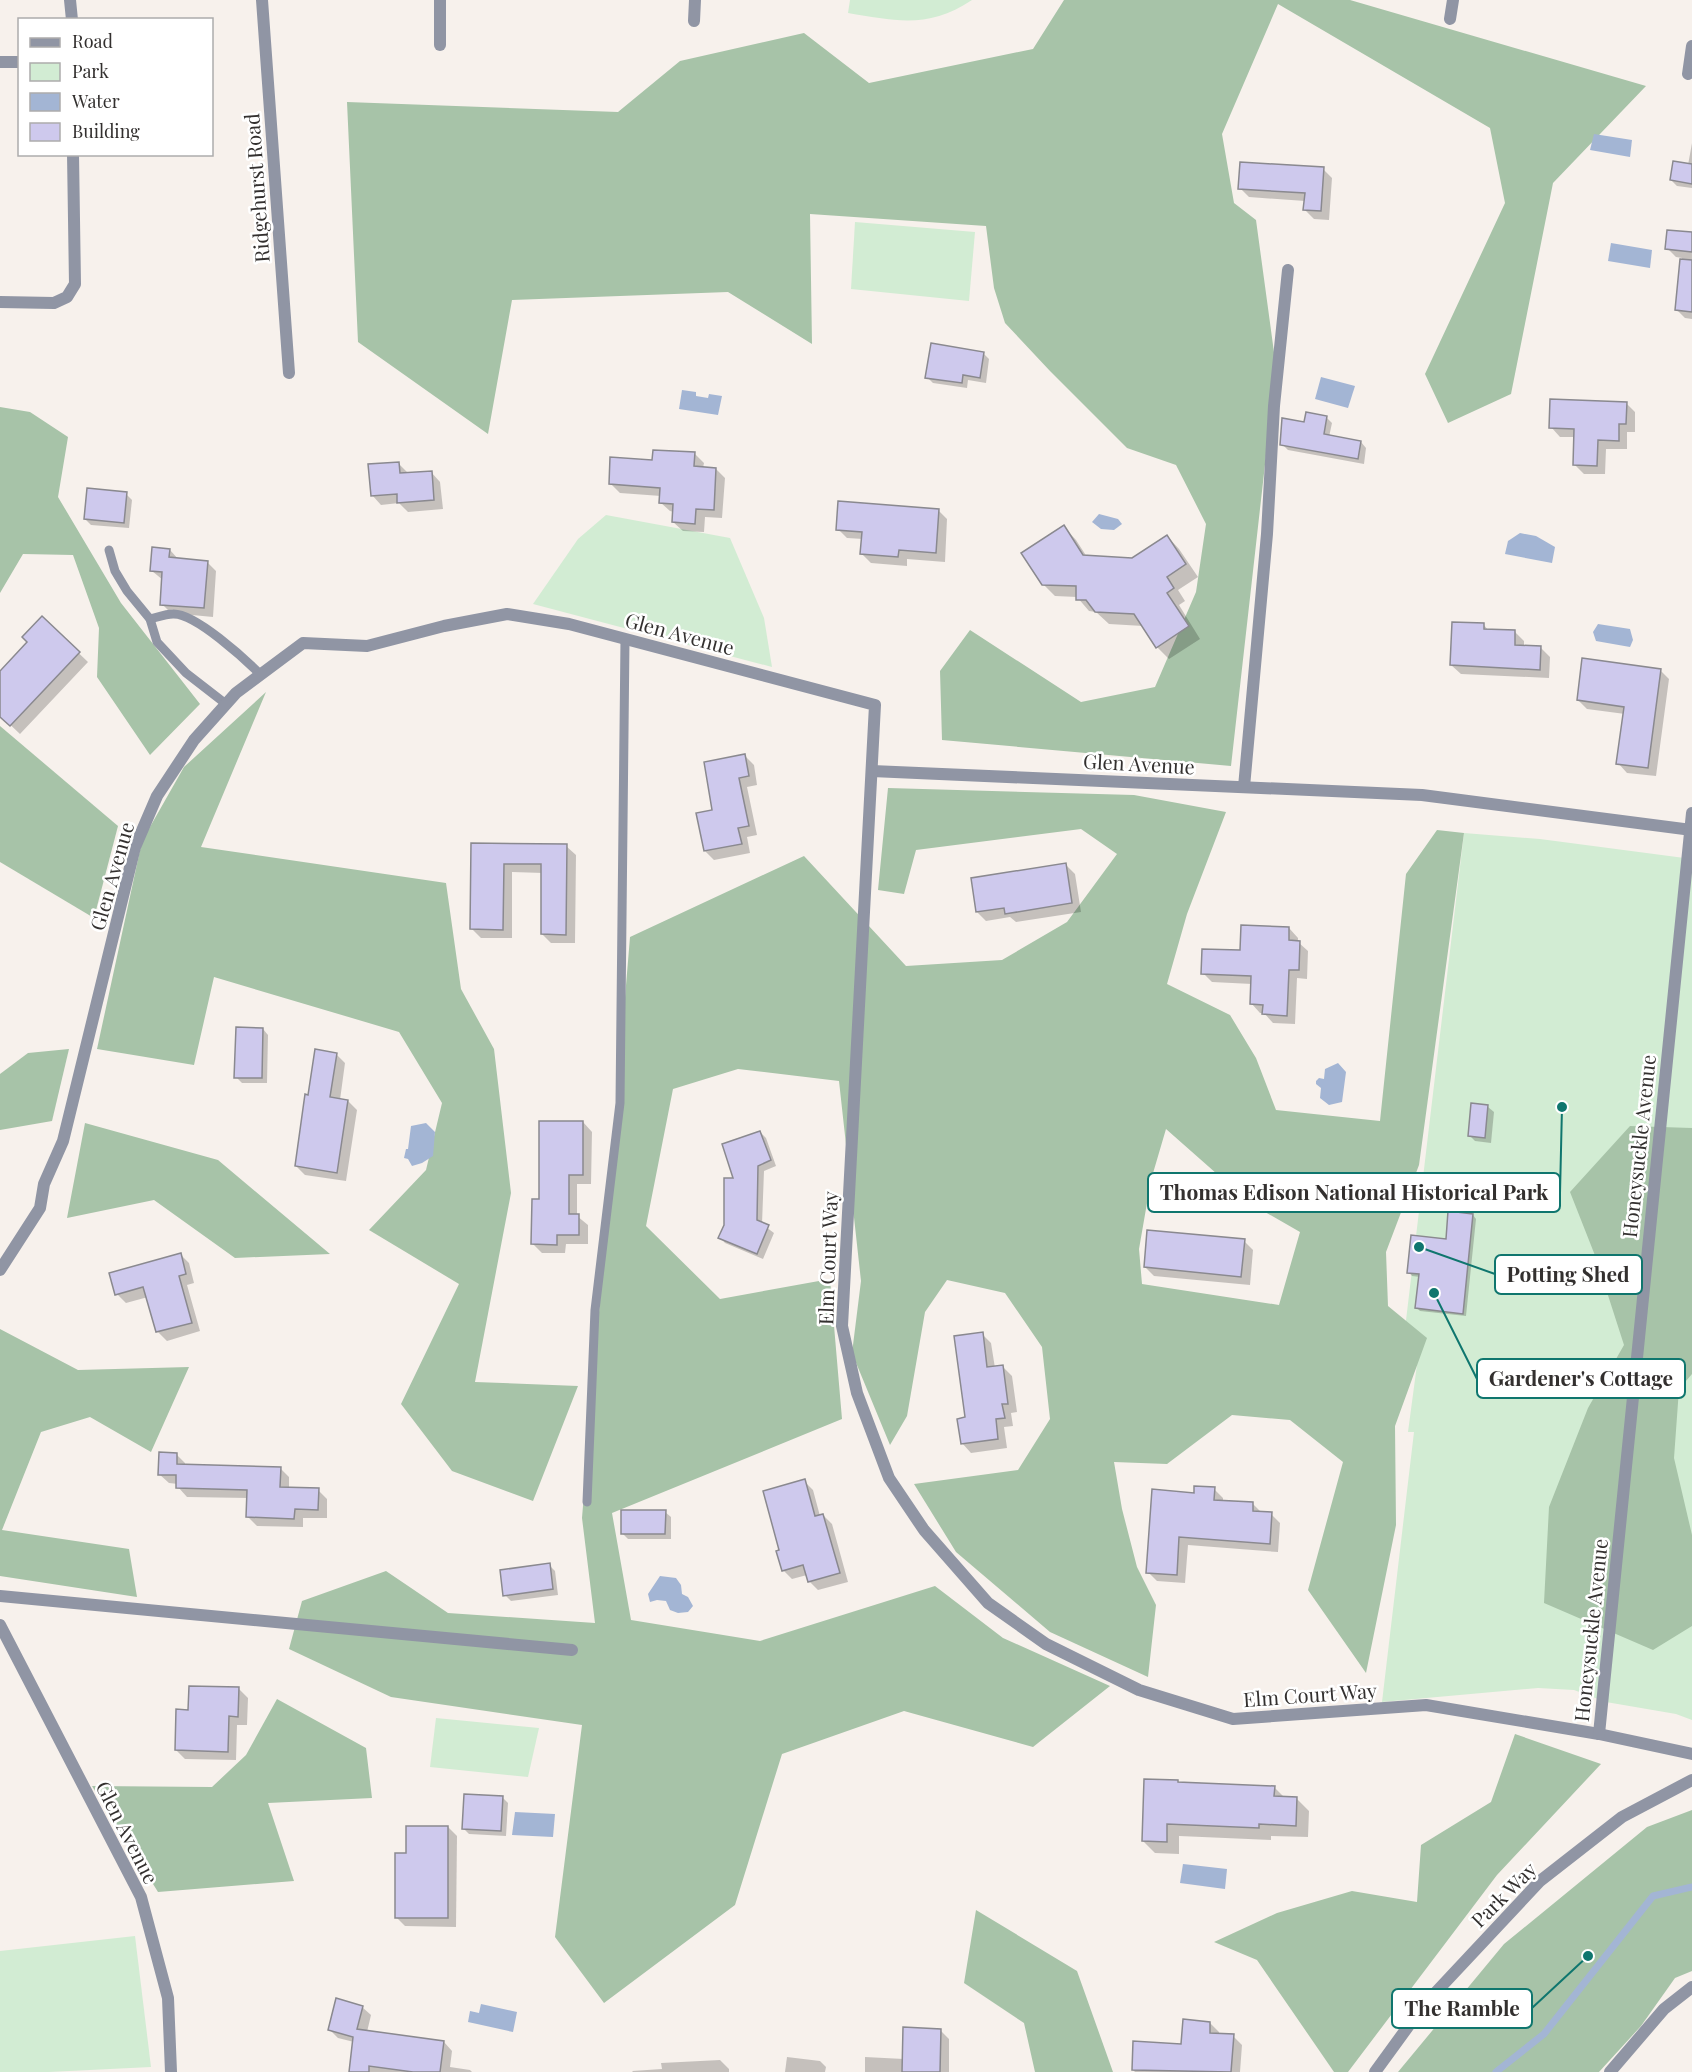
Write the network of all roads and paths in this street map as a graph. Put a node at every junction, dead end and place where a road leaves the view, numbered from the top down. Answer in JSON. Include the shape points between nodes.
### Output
{"nodes":[{"id":1,"x":70,"y":0,"type":"edge"},
{"id":2,"x":262,"y":0,"type":"edge"},
{"id":3,"x":440,"y":0,"type":"edge"},
{"id":4,"x":695,"y":0,"type":"edge"},
{"id":5,"x":1453,"y":0,"type":"edge"},
{"id":6,"x":72,"y":18,"type":"edge"},
{"id":7,"x":1450,"y":19,"type":"dead end"},
{"id":8,"x":694,"y":21,"type":"dead end"},
{"id":9,"x":440,"y":45,"type":"dead end"},
{"id":10,"x":1692,"y":46,"type":"edge"},
{"id":11,"x":0,"y":62,"type":"edge"},
{"id":12,"x":18,"y":62,"type":"edge"},
{"id":13,"x":1688,"y":74,"type":"dead end"},
{"id":14,"x":73,"y":156,"type":"edge"},
{"id":15,"x":1288,"y":270,"type":"dead end"},
{"id":16,"x":0,"y":302,"type":"edge"},
{"id":17,"x":289,"y":373,"type":"dead end"},
{"id":18,"x":108,"y":549,"type":"dead end"},
{"id":19,"x":150,"y":619,"type":"junction"},
{"id":20,"x":625,"y":639,"type":"junction"},
{"id":21,"x":261,"y":675,"type":"junction"},
{"id":22,"x":226,"y":704,"type":"junction"},
{"id":23,"x":872,"y":771,"type":"junction"},
{"id":24,"x":1244,"y":788,"type":"junction"},
{"id":25,"x":1692,"y":813,"type":"edge"},
{"id":26,"x":1691,"y":829,"type":"edge"},
{"id":27,"x":0,"y":1270,"type":"edge"},
{"id":28,"x":587,"y":1502,"type":"dead end"},
{"id":29,"x":0,"y":1596,"type":"edge"},
{"id":30,"x":0,"y":1625,"type":"edge"},
{"id":31,"x":572,"y":1650,"type":"dead end"},
{"id":32,"x":1599,"y":1734,"type":"junction"},
{"id":33,"x":1692,"y":1754,"type":"edge"},
{"id":34,"x":1692,"y":1780,"type":"edge"},
{"id":35,"x":1692,"y":1987,"type":"edge"},
{"id":36,"x":171,"y":2072,"type":"edge"},
{"id":37,"x":1375,"y":2072,"type":"edge"},
{"id":38,"x":1610,"y":2072,"type":"edge"}],
"edges":[{"from":1,"to":6,"type":"street"},
{"from":2,"to":17,"type":"street","name":"Ridgehurst Road"},
{"from":3,"to":9,"type":"street"},
{"from":4,"to":8,"type":"street"},
{"from":5,"to":7,"type":"street"},
{"from":10,"to":13,"type":"street"},
{"from":11,"to":12,"type":"street"},
{"from":14,"to":16,"type":"street","via":[[75,284],[67,297],[54,303]]},
{"from":15,"to":24,"type":"street"},
{"from":18,"to":19,"type":"lane","via":[[127,591]]},
{"from":19,"to":21,"type":"lane","via":[[175,614],[186,617],[238,653]]},
{"from":19,"to":22,"type":"lane","via":[[157,642],[186,674]]},
{"from":20,"to":21,"type":"street","name":"Glen Avenue","via":[[507,614],[367,646],[303,643]]},
{"from":20,"to":23,"type":"street","name":"Glen Avenue","via":[[875,705]]},
{"from":20,"to":28,"type":"lane","via":[[620,1103],[595,1310]]},
{"from":21,"to":22,"type":"street","name":"Glen Avenue"},
{"from":22,"to":27,"type":"street","name":"Glen Avenue","via":[[194,740],[160,790],[135,846],[63,1141],[44,1184],[40,1208]]},
{"from":23,"to":24,"type":"street","name":"Glen Avenue"},
{"from":23,"to":32,"type":"street","name":"Elm Court Way","via":[[842,1326],[857,1393],[889,1478],[924,1530],[988,1603],[1046,1644],[1138,1690],[1212,1713],[1233,1719],[1426,1705]]},
{"from":24,"to":26,"type":"street","name":"Glen Avenue","via":[[1422,795]]},
{"from":25,"to":26,"type":"street","name":"Honeysuckle Avenue"},
{"from":26,"to":32,"type":"street","name":"Honeysuckle Avenue"},
{"from":29,"to":31,"type":"street"},
{"from":30,"to":36,"type":"street","name":"Glen Avenue","via":[[141,1897],[168,1998]]},
{"from":32,"to":33,"type":"street","name":"Elm Court Way"},
{"from":34,"to":37,"type":"street","name":"Park Way","via":[[1622,1817],[1540,1881],[1423,2006]]},
{"from":35,"to":38,"type":"street","via":[[1664,2009]]}]}
